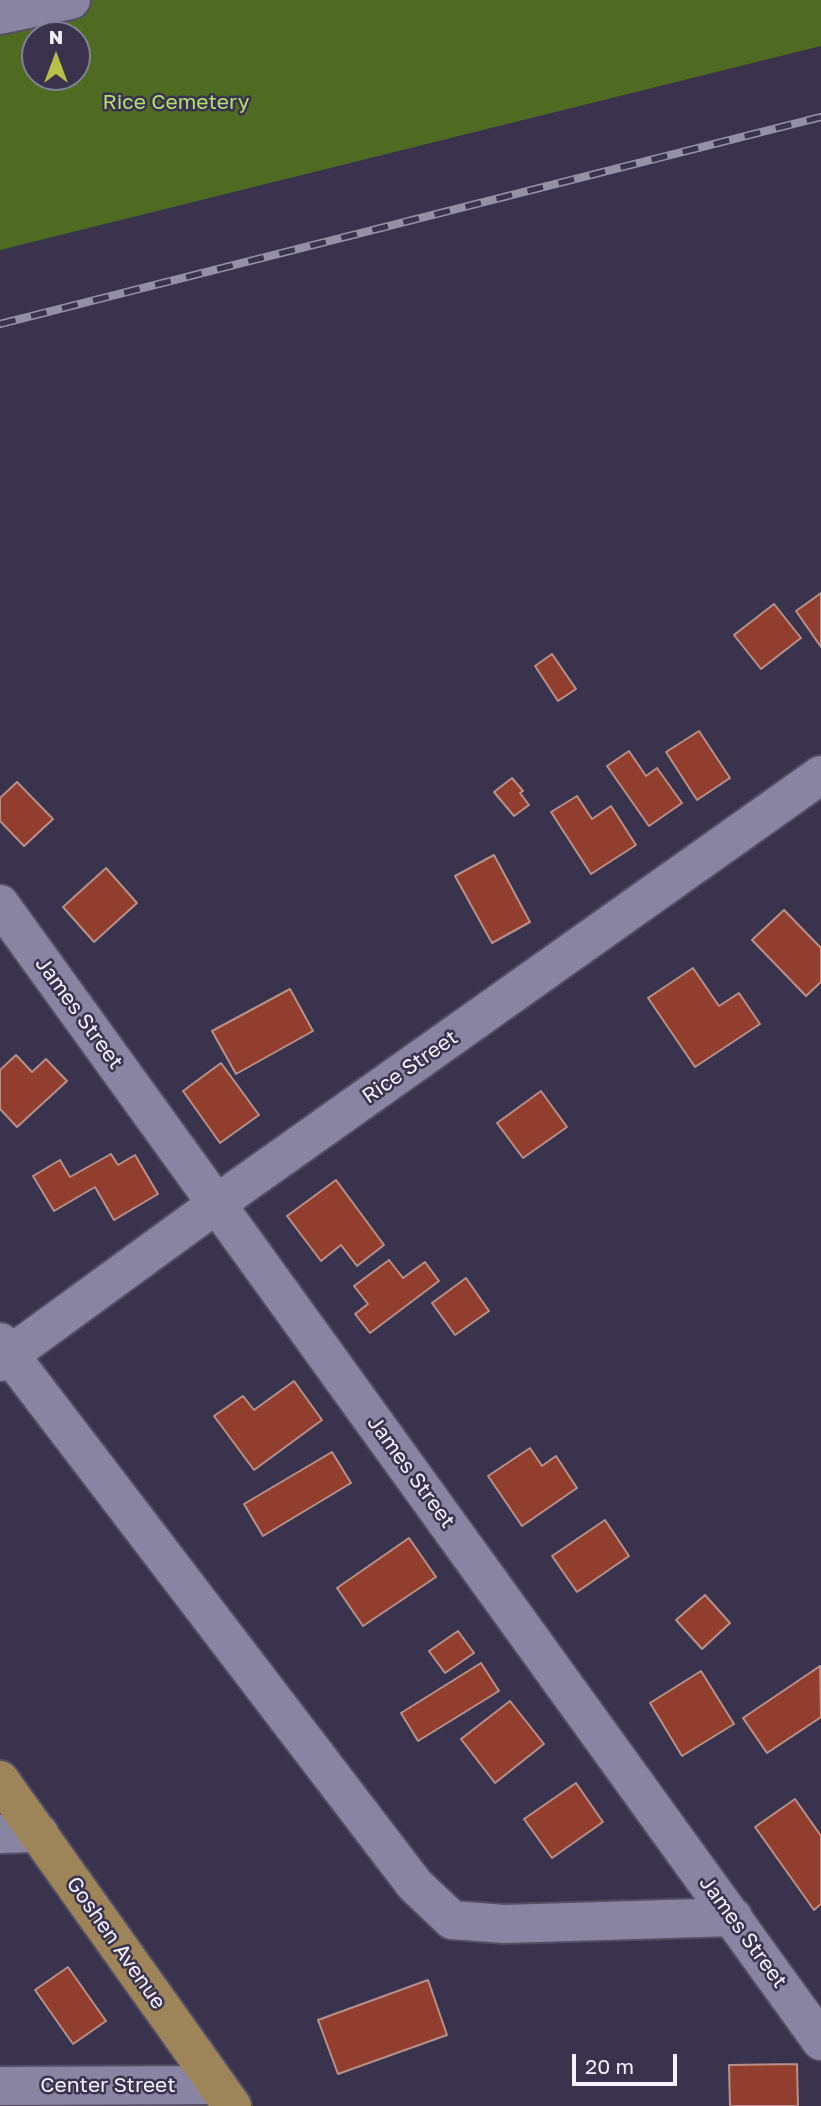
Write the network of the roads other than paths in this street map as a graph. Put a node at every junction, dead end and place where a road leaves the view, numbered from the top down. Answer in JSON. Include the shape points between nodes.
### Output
{"nodes":[{"id":1,"x":71,"y":0,"type":"edge"},
{"id":2,"x":0,"y":15,"type":"edge"},
{"id":3,"x":821,"y":775,"type":"edge"},
{"id":4,"x":0,"y":904,"type":"edge"},
{"id":5,"x":217,"y":1204,"type":"junction"},
{"id":6,"x":3,"y":1353,"type":"edge"},
{"id":7,"x":0,"y":1780,"type":"edge"},
{"id":8,"x":38,"y":1833,"type":"junction"},
{"id":9,"x":0,"y":1834,"type":"edge"},
{"id":10,"x":733,"y":1917,"type":"junction"},
{"id":11,"x":821,"y":2040,"type":"edge"},
{"id":12,"x":0,"y":2086,"type":"edge"},
{"id":13,"x":224,"y":2095,"type":"edge"}],
"edges":[{"from":1,"to":2,"type":"street"},
{"from":3,"to":5,"type":"street","name":"Rice Street"},
{"from":4,"to":5,"type":"street","name":"James Street"},
{"from":5,"to":6,"type":"street","name":"Rice Street"},
{"from":5,"to":10,"type":"street","name":"James Street"},
{"from":6,"to":10,"type":"street","via":[[415,1885],[452,1920],[504,1924]]},
{"from":7,"to":8,"type":"main road","name":"Goshen Avenue"},
{"from":8,"to":9,"type":"street"},
{"from":8,"to":13,"type":"main road","name":"Goshen Avenue"},
{"from":10,"to":11,"type":"street","name":"James Street"},
{"from":12,"to":13,"type":"street","name":"Center Street"}]}
